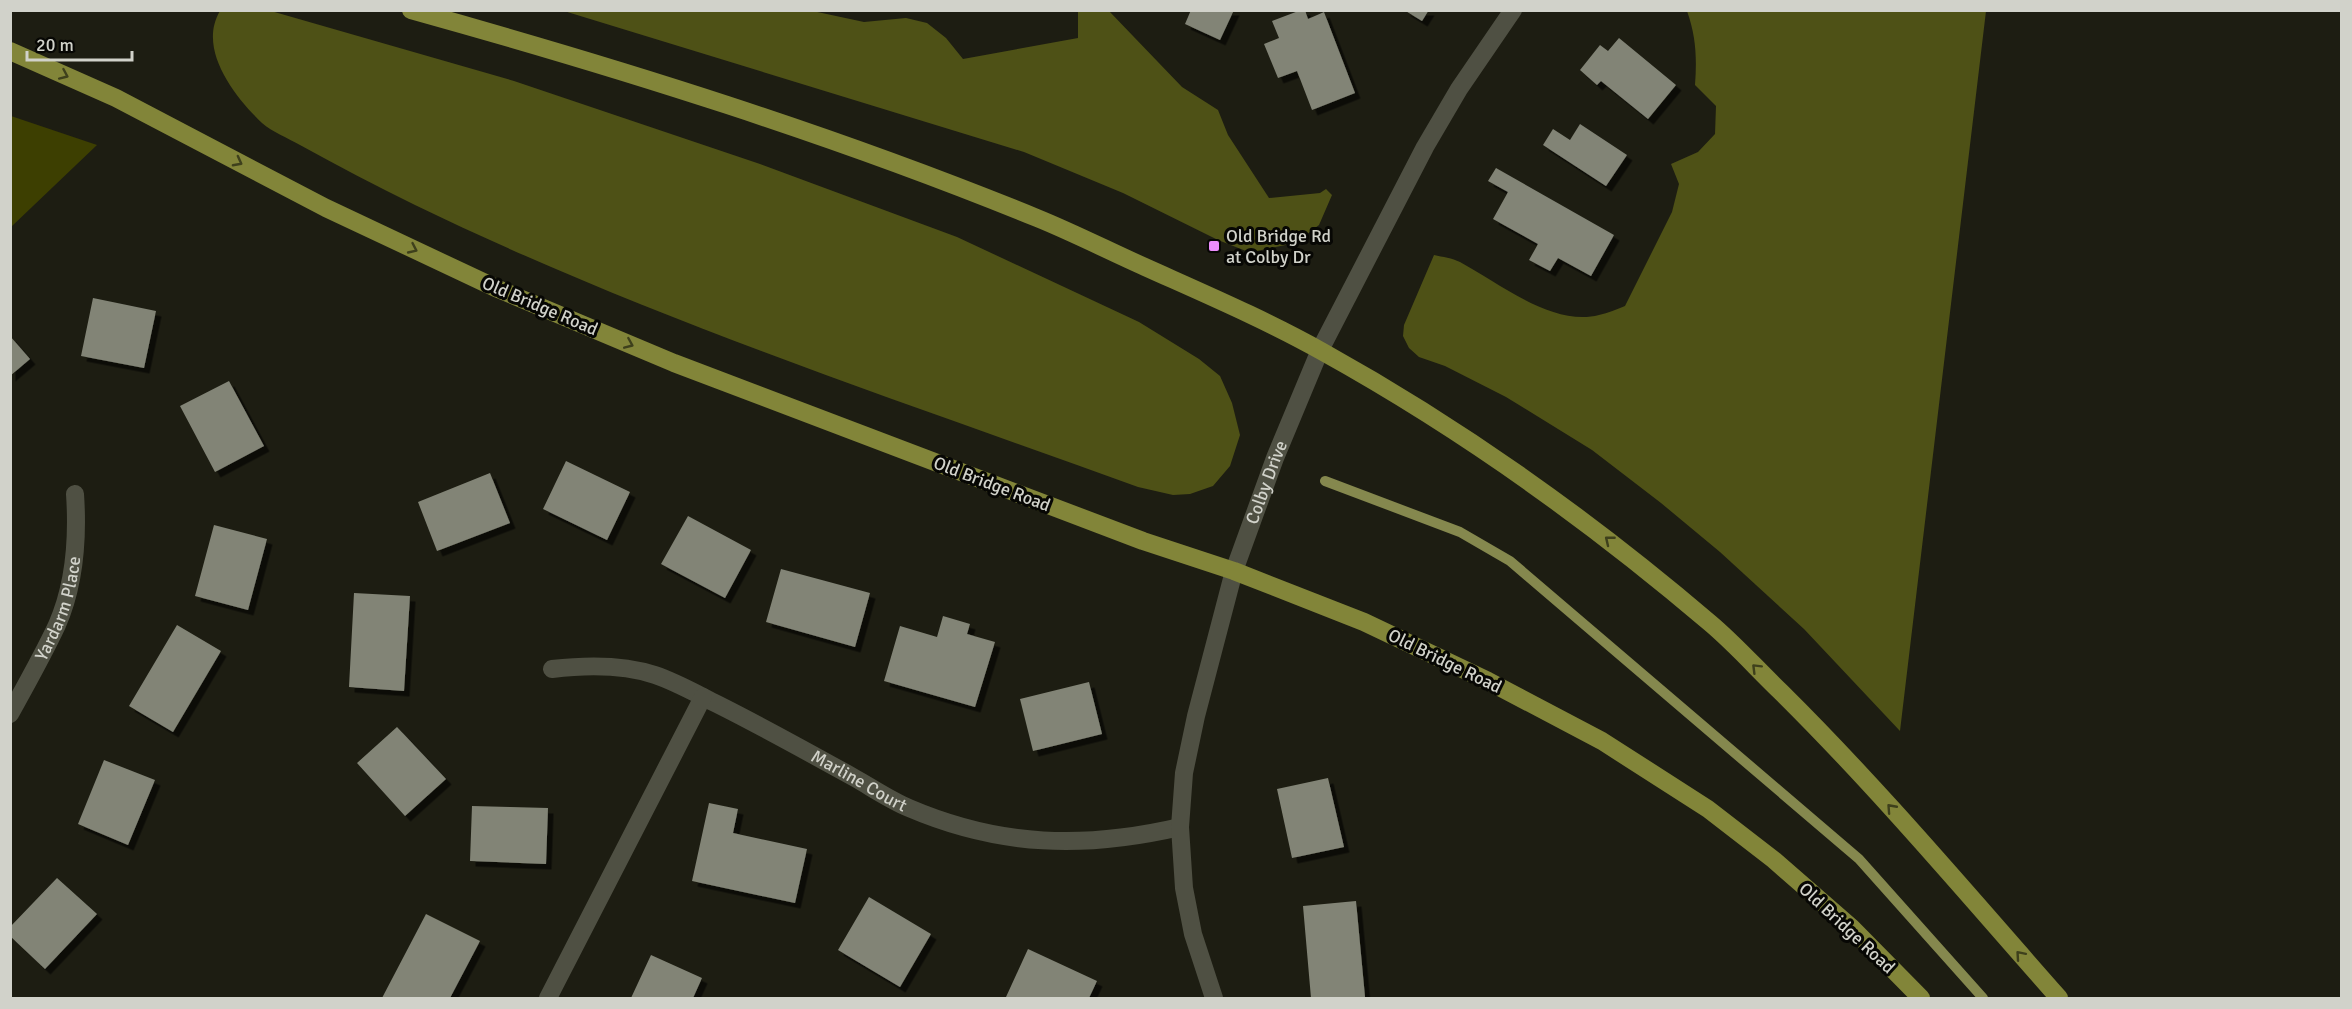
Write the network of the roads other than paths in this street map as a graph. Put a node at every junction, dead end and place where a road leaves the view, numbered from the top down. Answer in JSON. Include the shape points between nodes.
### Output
{"nodes":[{"id":1,"x":411,"y":10,"type":"edge"},
{"id":2,"x":1513,"y":10,"type":"edge"},
{"id":3,"x":10,"y":51,"type":"edge"},
{"id":4,"x":1320,"y":350,"type":"junction"},
{"id":5,"x":75,"y":494,"type":"dead end"},
{"id":6,"x":1234,"y":571,"type":"junction"},
{"id":7,"x":552,"y":669,"type":"dead end"},
{"id":8,"x":703,"y":697,"type":"junction"},
{"id":9,"x":10,"y":714,"type":"edge"},
{"id":10,"x":1180,"y":827,"type":"junction"},
{"id":11,"x":548,"y":999,"type":"edge"},
{"id":12,"x":1214,"y":999,"type":"edge"},
{"id":13,"x":1921,"y":999,"type":"edge"},
{"id":14,"x":2058,"y":999,"type":"edge"}],
"edges":[{"from":1,"to":4,"type":"main road","via":[[682,90],[922,173],[1041,220]]},
{"from":2,"to":4,"type":"street","name":"Colby Drive","via":[[1425,147]]},
{"from":3,"to":6,"type":"main road","name":"Old Bridge Road","one_way":true,"via":[[117,98],[326,208],[498,289],[674,363],[1143,541]]},
{"from":4,"to":6,"type":"street","name":"Colby Drive"},
{"from":14,"to":4,"type":"main road","one_way":true,"via":[[1879,794],[1715,627],[1594,528],[1512,468]]},
{"from":5,"to":9,"type":"street","name":"Yardarm Place","via":[[77,529],[69,586],[58,623]]},
{"from":6,"to":10,"type":"street","name":"Colby Drive","via":[[1184,772]]},
{"from":6,"to":13,"type":"main road","name":"Old Bridge Road","via":[[1364,622],[1602,741],[1708,809],[1774,860],[1852,928]]},
{"from":7,"to":8,"type":"street","name":"Marline Court","via":[[621,668],[655,675]]},
{"from":8,"to":10,"type":"street","name":"Marline Court","via":[[908,808],[970,829],[1024,840],[1091,842]]},
{"from":8,"to":11,"type":"street"},
{"from":10,"to":12,"type":"street","name":"Colby Drive","via":[[1184,888],[1193,934]]}]}
